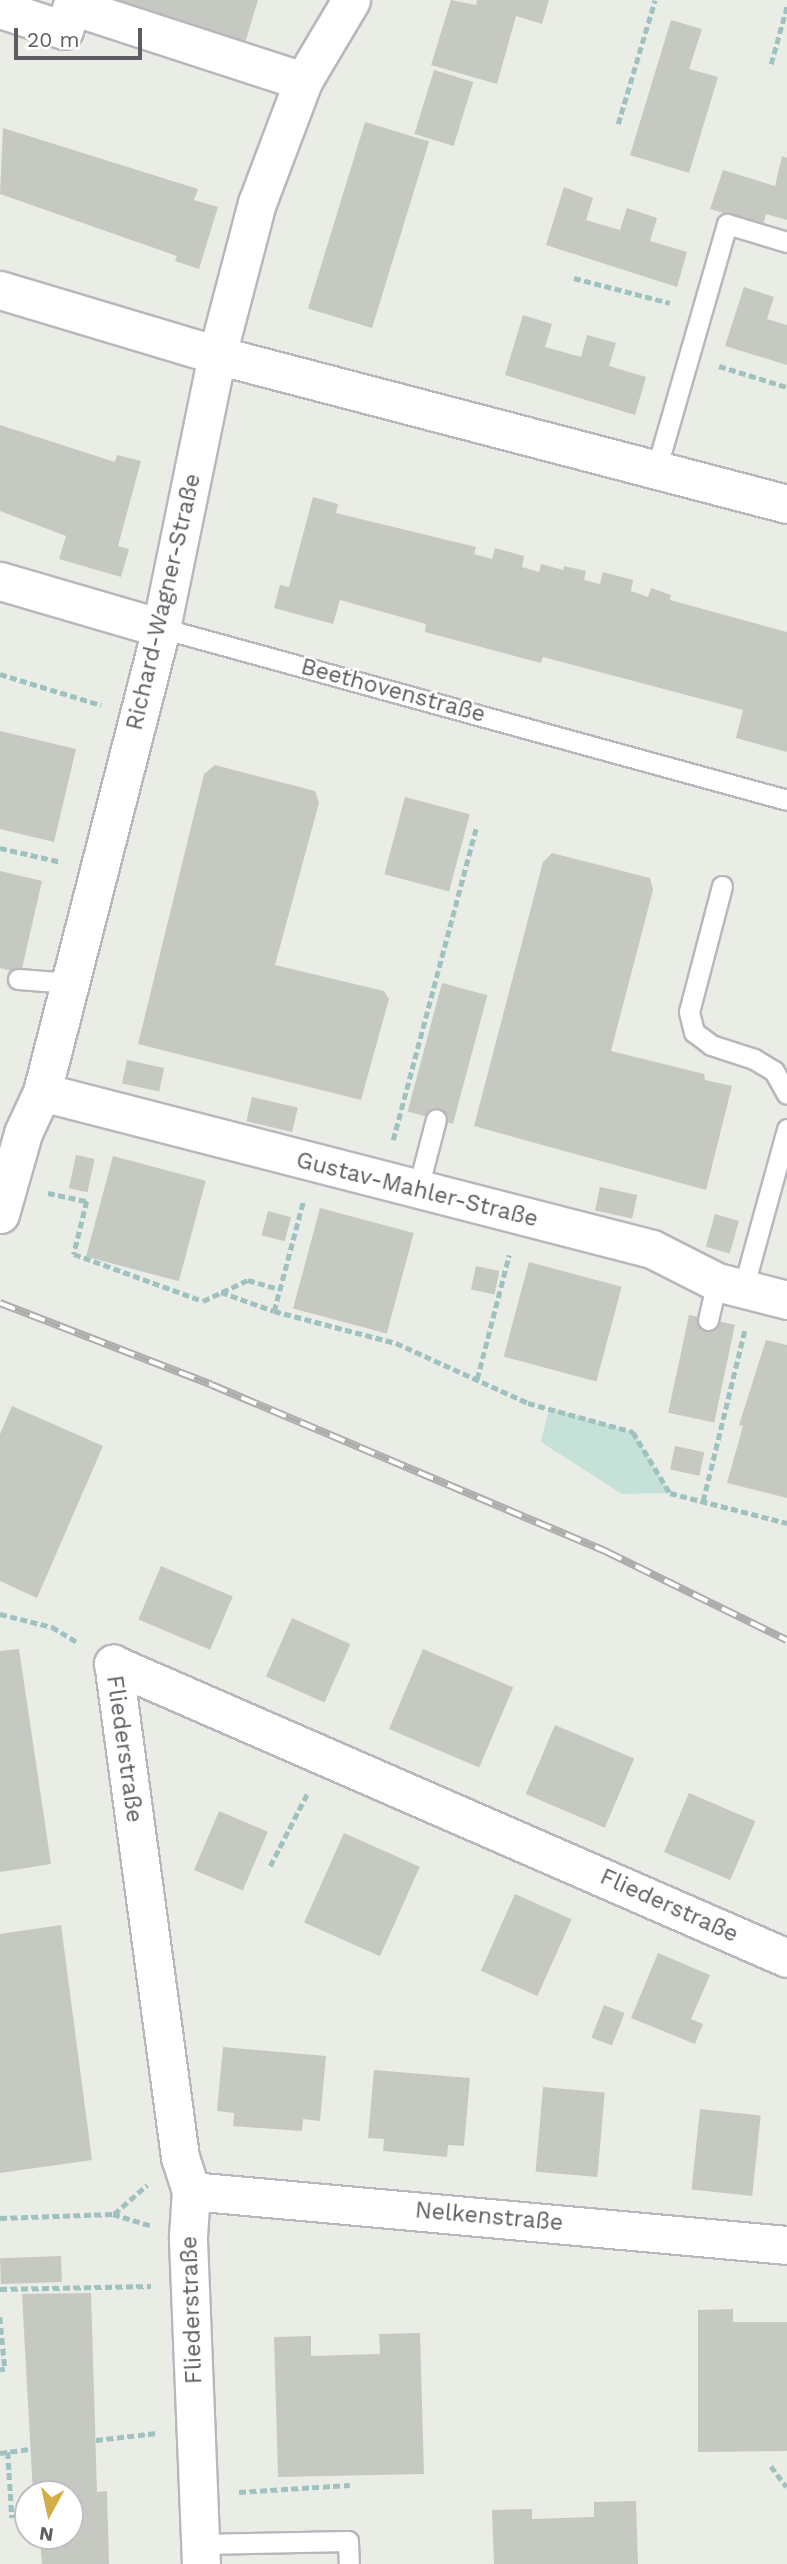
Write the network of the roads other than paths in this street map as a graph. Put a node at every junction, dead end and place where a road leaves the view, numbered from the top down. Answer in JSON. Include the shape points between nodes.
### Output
{"nodes":[{"id":1,"x":351,"y":0,"type":"edge"},
{"id":2,"x":0,"y":9,"type":"edge"},
{"id":3,"x":303,"y":82,"type":"junction"},
{"id":4,"x":787,"y":242,"type":"edge"},
{"id":5,"x":0,"y":290,"type":"edge"},
{"id":6,"x":217,"y":355,"type":"junction"},
{"id":7,"x":656,"y":470,"type":"junction"},
{"id":8,"x":787,"y":504,"type":"edge"},
{"id":9,"x":0,"y":581,"type":"edge"},
{"id":10,"x":161,"y":628,"type":"junction"},
{"id":11,"x":787,"y":800,"type":"edge"},
{"id":12,"x":722,"y":886,"type":"dead end"},
{"id":13,"x":18,"y":979,"type":"dead end"},
{"id":14,"x":71,"y":983,"type":"junction"},
{"id":15,"x":42,"y":1092,"type":"junction"},
{"id":16,"x":787,"y":1094,"type":"edge"},
{"id":17,"x":436,"y":1119,"type":"dead end"},
{"id":18,"x":787,"y":1129,"type":"edge"},
{"id":19,"x":417,"y":1192,"type":"junction"},
{"id":20,"x":4,"y":1199,"type":"edge"},
{"id":21,"x":751,"y":1291,"type":"edge"},
{"id":22,"x":708,"y":1320,"type":"dead end"},
{"id":23,"x":787,"y":1958,"type":"edge"},
{"id":24,"x":191,"y":2190,"type":"junction"},
{"id":25,"x":787,"y":2245,"type":"edge"},
{"id":26,"x":201,"y":2554,"type":"edge"},
{"id":27,"x":349,"y":2564,"type":"edge"}],
"edges":[{"from":1,"to":3,"type":"street","name":"Richard-Wagner-Straße"},
{"from":2,"to":3,"type":"street","via":[[64,30],[72,6]]},
{"from":3,"to":6,"type":"street","name":"Richard-Wagner-Straße","via":[[257,203]]},
{"from":4,"to":7,"type":"lane","via":[[727,224]]},
{"from":5,"to":6,"type":"street"},
{"from":6,"to":7,"type":"street"},
{"from":6,"to":10,"type":"street","name":"Richard-Wagner-Straße"},
{"from":7,"to":8,"type":"street"},
{"from":9,"to":10,"type":"street","name":"Beethovenstraße"},
{"from":10,"to":11,"type":"lane","name":"Beethovenstraße"},
{"from":10,"to":14,"type":"street","name":"Richard-Wagner-Straße"},
{"from":12,"to":16,"type":"lane","via":[[689,1012],[694,1031],[711,1045],[774,1071]]},
{"from":13,"to":14,"type":"lane"},
{"from":14,"to":15,"type":"street","name":"Richard-Wagner-Straße"},
{"from":15,"to":19,"type":"street","name":"Gustav-Mahler-Straße"},
{"from":15,"to":20,"type":"street","name":"Richard-Wagner-Straße","via":[[23,1133]]},
{"from":17,"to":19,"type":"lane"},
{"from":18,"to":21,"type":"lane"},
{"from":19,"to":21,"type":"street","name":"Gustav-Mahler-Straße","via":[[652,1249]]},
{"from":21,"to":22,"type":"lane"},
{"from":23,"to":24,"type":"street","name":"Fliederstraße","via":[[113,1664],[180,2157]]},
{"from":24,"to":25,"type":"street","name":"Nelkenstraße"},
{"from":24,"to":26,"type":"street","name":"Fliederstraße","via":[[188,2236]]},
{"from":26,"to":27,"type":"lane","via":[[348,2541]]}]}
